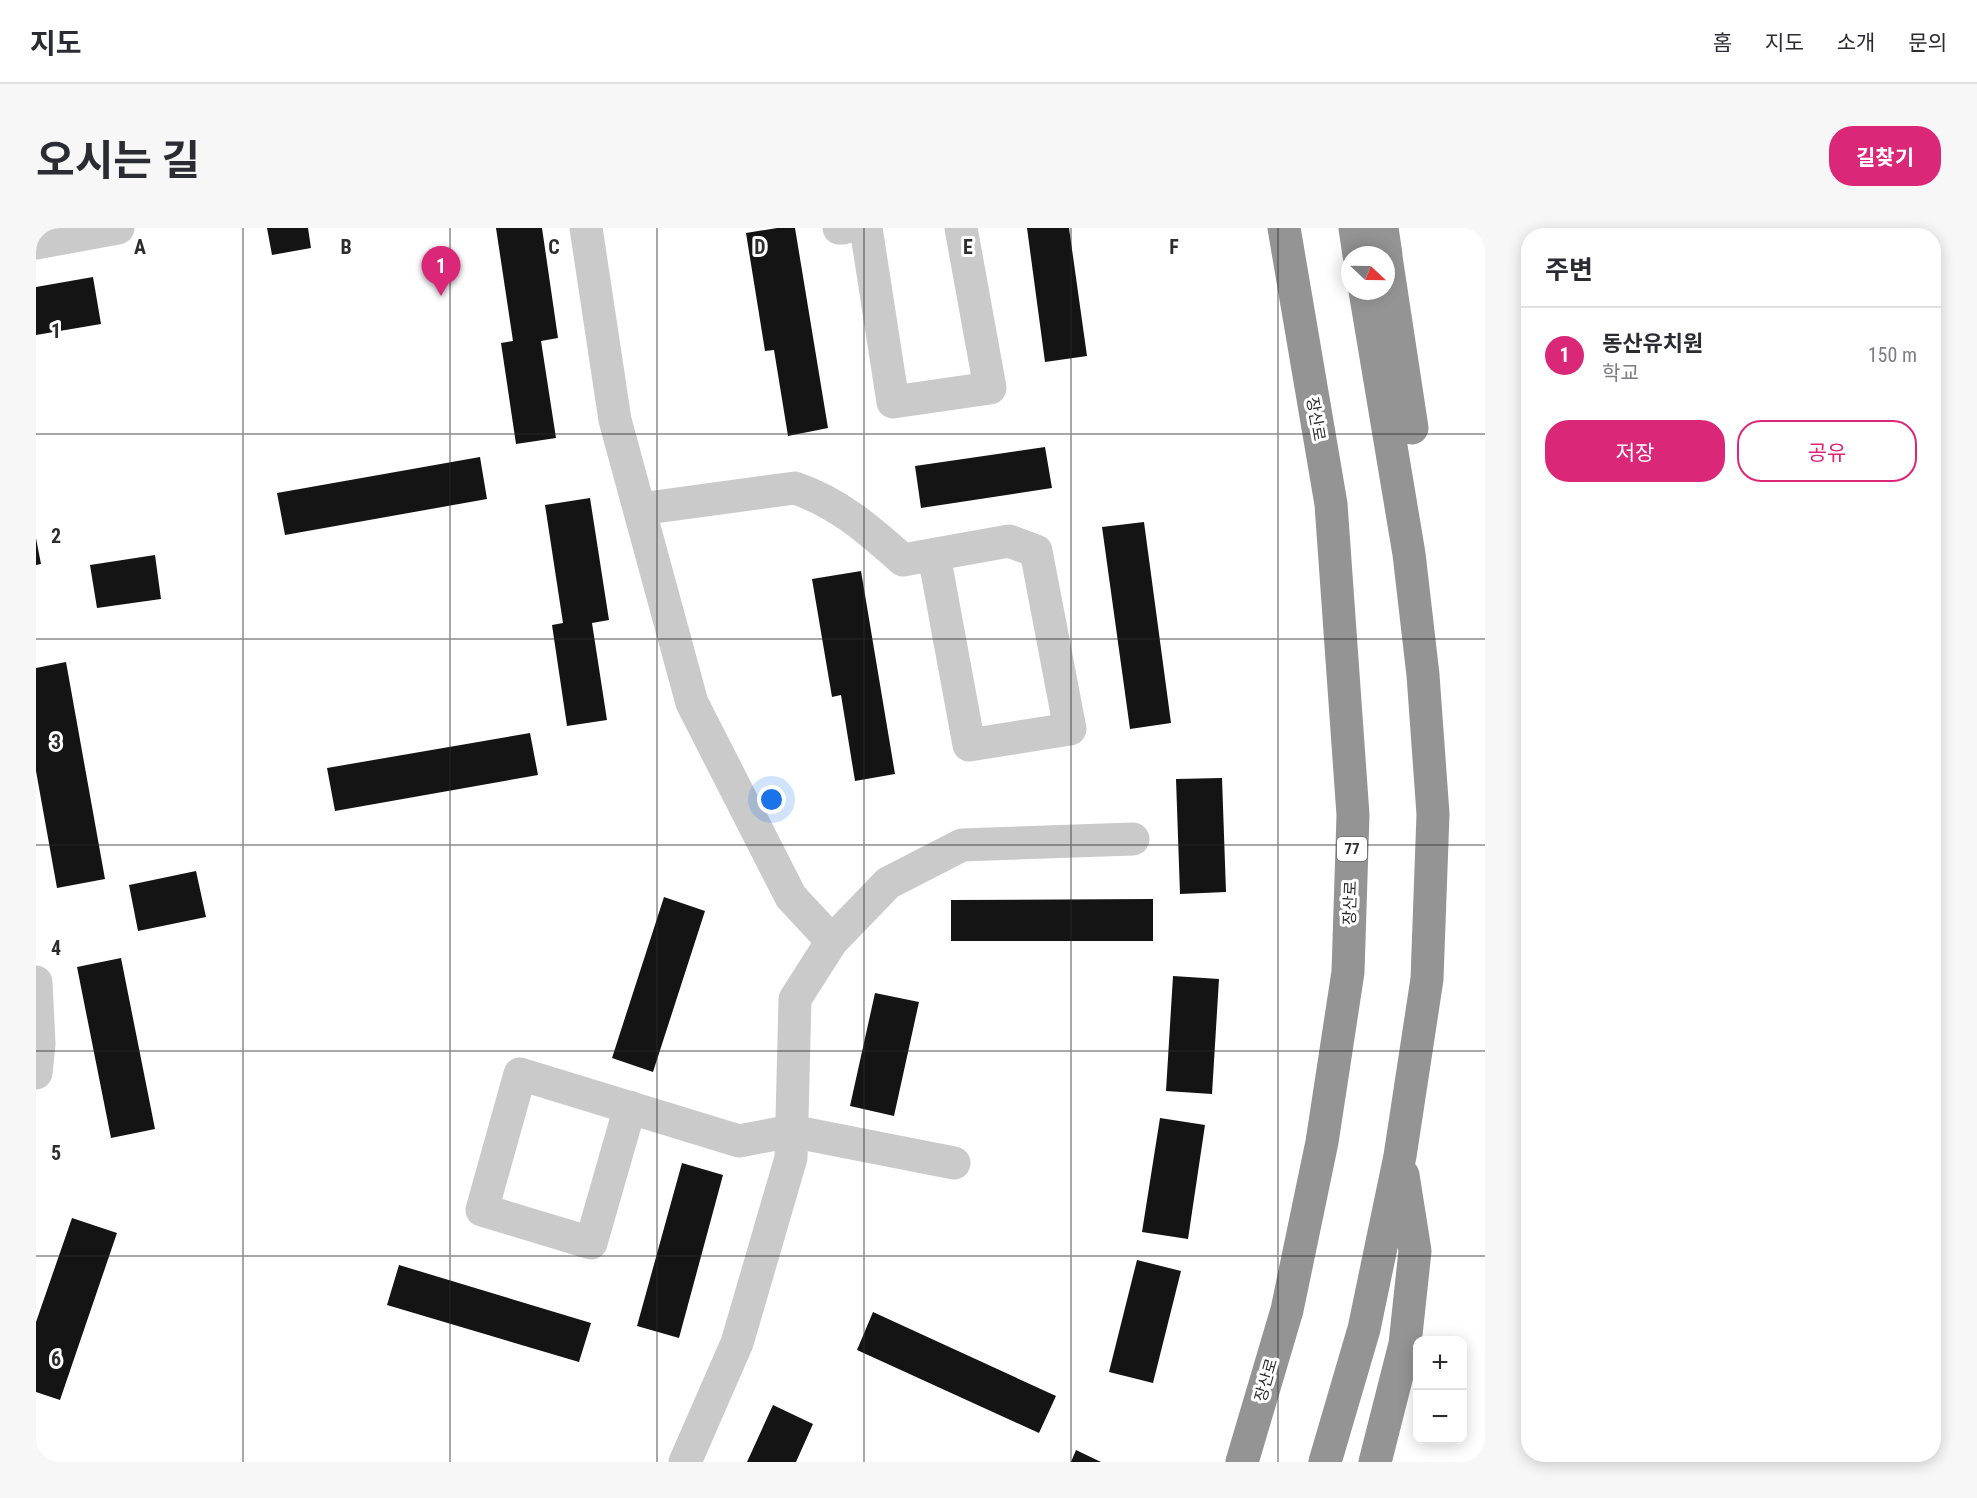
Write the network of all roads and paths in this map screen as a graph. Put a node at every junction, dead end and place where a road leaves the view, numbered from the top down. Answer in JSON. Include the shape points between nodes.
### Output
{"nodes":[{"id":1,"x":118,"y":228,"type":"edge"},
{"id":2,"x":586,"y":228,"type":"edge"},
{"id":3,"x":866,"y":228,"type":"edge"},
{"id":4,"x":961,"y":228,"type":"edge"},
{"id":5,"x":1284,"y":228,"type":"edge"},
{"id":6,"x":1354,"y":228,"type":"edge"},
{"id":7,"x":1382,"y":228,"type":"edge"},
{"id":8,"x":36,"y":243,"type":"edge"},
{"id":9,"x":1357,"y":246,"type":"edge"},
{"id":10,"x":1385,"y":246,"type":"edge"},
{"id":11,"x":1367,"y":300,"type":"edge"},
{"id":12,"x":1393,"y":300,"type":"edge"},
{"id":13,"x":1412,"y":428,"type":"dead end"},
{"id":14,"x":640,"y":509,"type":"junction"},
{"id":15,"x":934,"y":555,"type":"junction"},
{"id":16,"x":1133,"y":839,"type":"dead end"},
{"id":17,"x":832,"y":941,"type":"junction"},
{"id":18,"x":36,"y":982,"type":"edge"},
{"id":19,"x":36,"y":1073,"type":"edge"},
{"id":20,"x":630,"y":1107,"type":"junction"},
{"id":21,"x":791,"y":1131,"type":"junction"},
{"id":22,"x":1400,"y":1156,"type":"junction"},
{"id":23,"x":954,"y":1163,"type":"dead end"},
{"id":24,"x":685,"y":1462,"type":"edge"},
{"id":25,"x":1242,"y":1462,"type":"edge"},
{"id":26,"x":1325,"y":1462,"type":"edge"},
{"id":27,"x":1375,"y":1462,"type":"edge"}],
"edges":[{"from":1,"to":8,"type":"lane"},
{"from":2,"to":14,"type":"lane","via":[[615,420]]},
{"from":3,"to":4,"type":"lane","via":[[893,402],[990,388]]},
{"from":5,"to":25,"type":"highway","name":"장산로","number":"77","via":[[1331,504],[1353,815],[1351,894],[1348,972],[1322,1142],[1287,1310]]},
{"from":6,"to":9,"type":"highway"},
{"from":7,"to":10,"type":"highway"},
{"from":11,"to":22,"type":"highway","via":[[1409,554],[1433,814],[1427,979]]},
{"from":12,"to":13,"type":"highway"},
{"from":14,"to":15,"type":"lane","via":[[795,488],[819,496],[860,522],[903,560]]},
{"from":14,"to":17,"type":"lane","via":[[692,703],[791,897]]},
{"from":15,"to":15,"type":"lane","via":[[1009,541],[1036,552],[1070,729],[969,745]]},
{"from":16,"to":17,"type":"lane","via":[[962,845],[888,883]]},
{"from":17,"to":21,"type":"lane","via":[[795,999]]},
{"from":18,"to":19,"type":"lane"},
{"from":20,"to":20,"type":"lane","via":[[520,1074],[482,1210],[591,1243]]},
{"from":20,"to":21,"type":"lane","via":[[739,1141]]},
{"from":21,"to":23,"type":"lane"},
{"from":21,"to":24,"type":"lane","via":[[791,1158],[737,1343]]},
{"from":22,"to":26,"type":"highway","via":[[1364,1329]]},
{"from":22,"to":27,"type":"highway","via":[[1415,1251],[1405,1344]]}]}
